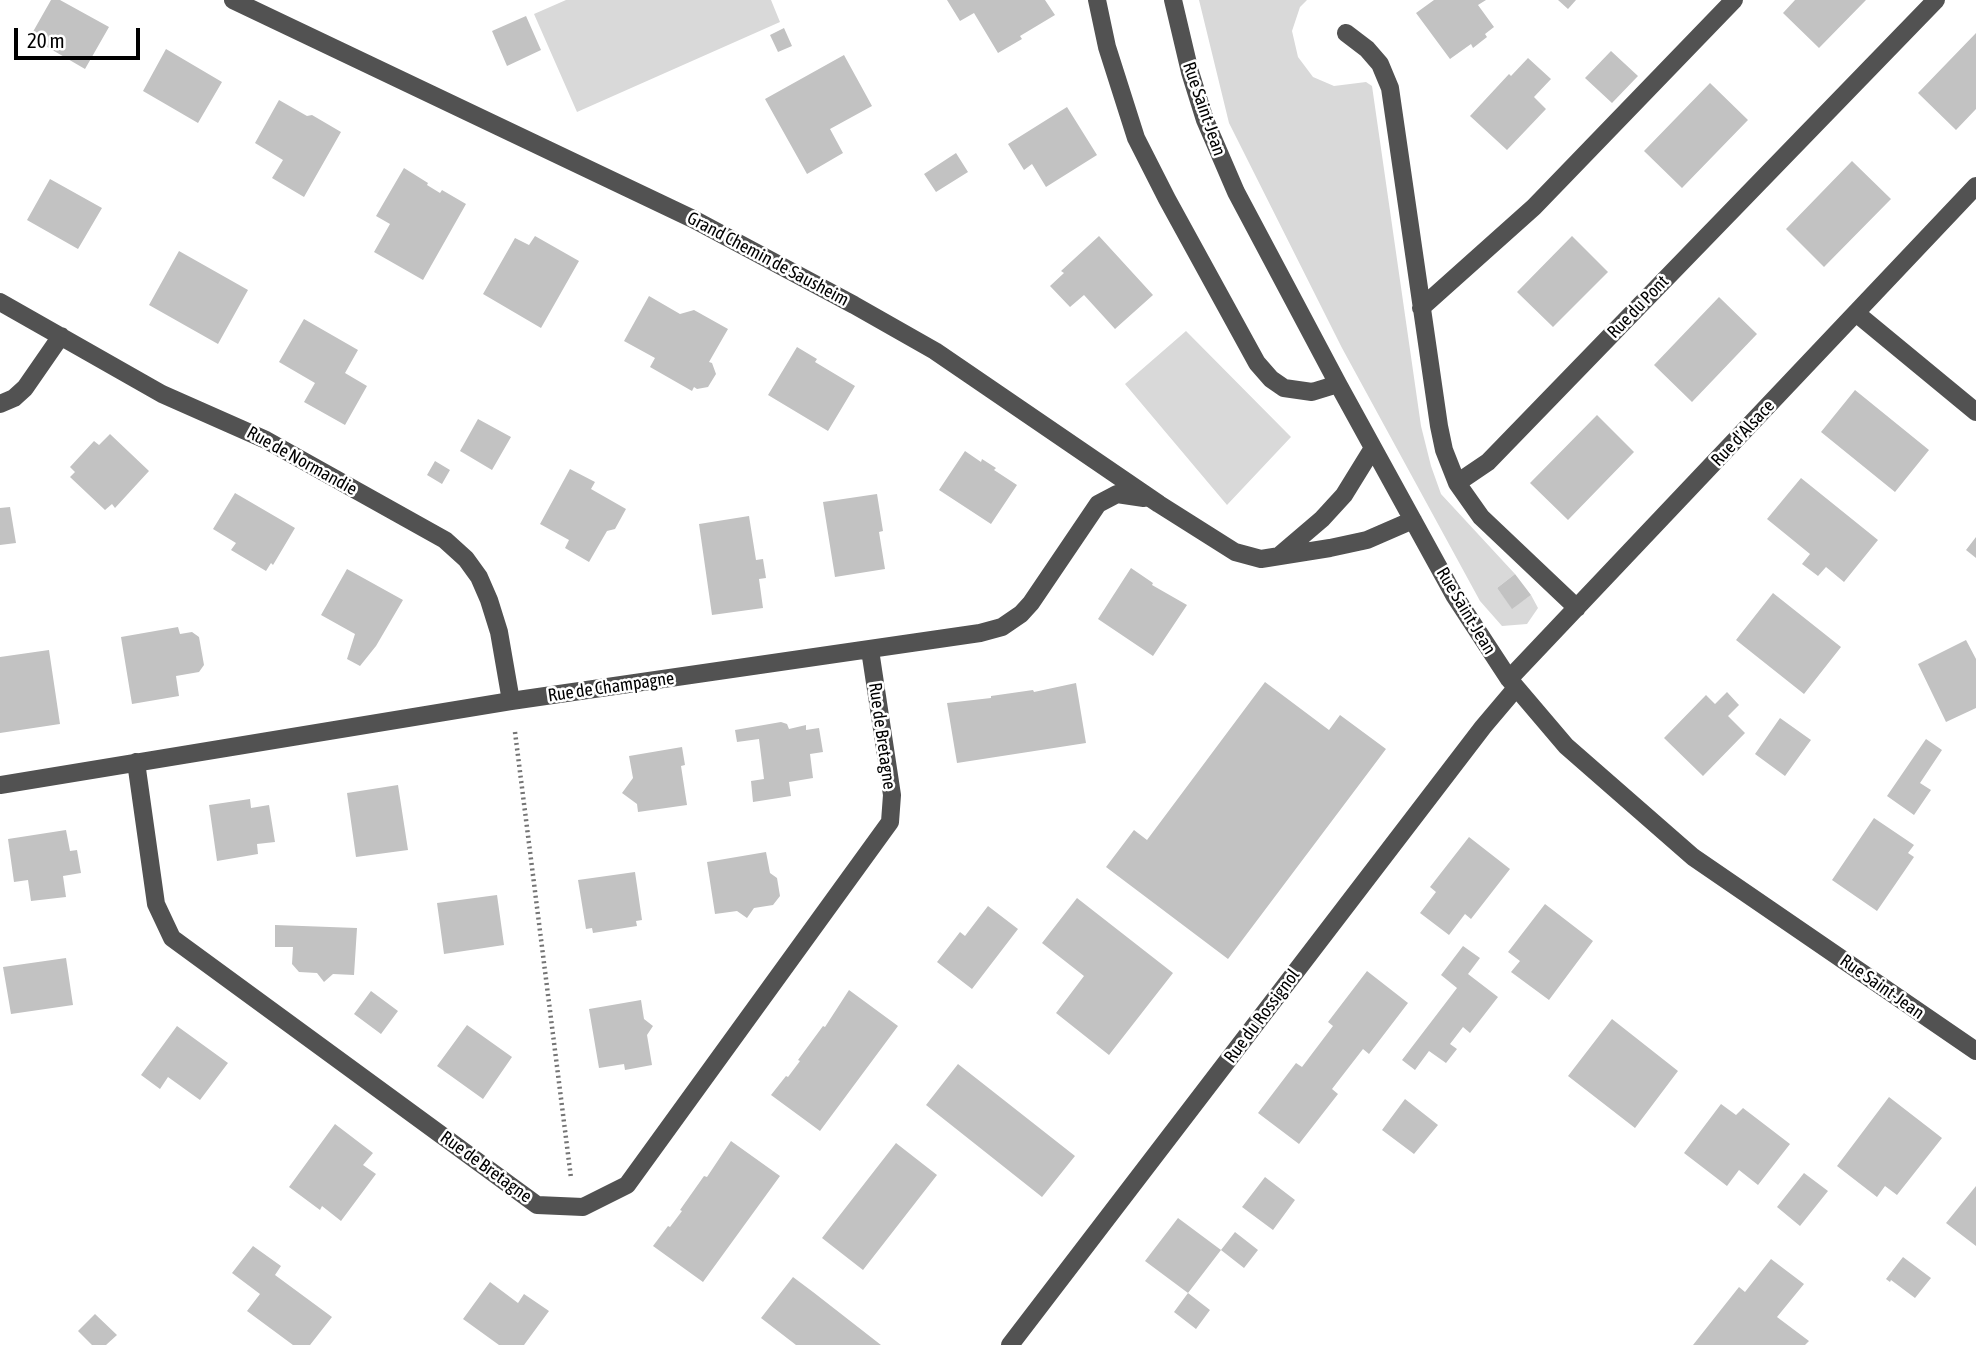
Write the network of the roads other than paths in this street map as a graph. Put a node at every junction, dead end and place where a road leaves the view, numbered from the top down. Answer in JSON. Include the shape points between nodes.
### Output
{"nodes":[{"id":1,"x":233,"y":0,"type":"edge"},
{"id":2,"x":1097,"y":0,"type":"edge"},
{"id":3,"x":1172,"y":0,"type":"edge"},
{"id":4,"x":1734,"y":0,"type":"edge"},
{"id":5,"x":1936,"y":0,"type":"edge"},
{"id":6,"x":1346,"y":33,"type":"dead end"},
{"id":7,"x":1976,"y":186,"type":"edge"},
{"id":8,"x":0,"y":302,"type":"edge"},
{"id":9,"x":1422,"y":308,"type":"junction"},
{"id":10,"x":1856,"y":313,"type":"junction"},
{"id":11,"x":61,"y":336,"type":"junction"},
{"id":12,"x":1338,"y":384,"type":"junction"},
{"id":13,"x":0,"y":404,"type":"edge"},
{"id":14,"x":1976,"y":412,"type":"edge"},
{"id":15,"x":1373,"y":448,"type":"junction"},
{"id":16,"x":1457,"y":483,"type":"junction"},
{"id":17,"x":1159,"y":504,"type":"junction"},
{"id":18,"x":1413,"y":520,"type":"junction"},
{"id":19,"x":1276,"y":558,"type":"junction"},
{"id":20,"x":1577,"y":608,"type":"junction"},
{"id":21,"x":870,"y":650,"type":"junction"},
{"id":22,"x":1512,"y":683,"type":"junction"},
{"id":23,"x":511,"y":701,"type":"junction"},
{"id":24,"x":136,"y":762,"type":"junction"},
{"id":25,"x":0,"y":785,"type":"edge"},
{"id":26,"x":1976,"y":1051,"type":"edge"},
{"id":27,"x":1010,"y":1345,"type":"edge"}],
"edges":[{"from":1,"to":17,"type":"street","name":"Grand Chemin de Sausheim","via":[[769,258],[935,351]]},
{"from":2,"to":12,"type":"street","via":[[1136,138],[1256,363],[1284,388],[1312,392]]},
{"from":3,"to":12,"type":"street","name":"Rue Saint-Jean","via":[[1189,72],[1219,155]]},
{"from":4,"to":9,"type":"street","via":[[1534,207]]},
{"from":5,"to":16,"type":"street","name":"Rue du Pont","via":[[1488,462]]},
{"from":6,"to":9,"type":"street","via":[[1380,64],[1390,88]]},
{"from":7,"to":10,"type":"street","name":"Rue d'Alsace"},
{"from":8,"to":11,"type":"street","name":"Rue de Normandie"},
{"from":9,"to":16,"type":"street","via":[[1439,426]]},
{"from":10,"to":14,"type":"street"},
{"from":10,"to":20,"type":"street","name":"Rue d'Alsace"},
{"from":11,"to":13,"type":"street","via":[[25,388]]},
{"from":11,"to":23,"type":"street","name":"Rue de Normandie","via":[[162,394],[265,440],[446,540],[479,577],[489,600]]},
{"from":12,"to":15,"type":"street","name":"Rue Saint-Jean"},
{"from":15,"to":18,"type":"street","name":"Rue Saint-Jean"},
{"from":15,"to":19,"type":"street","via":[[1358,475],[1322,519]]},
{"from":16,"to":20,"type":"street","via":[[1481,517]]},
{"from":17,"to":19,"type":"street","name":"Grand Chemin de Sausheim","via":[[1235,552]]},
{"from":17,"to":21,"type":"street","name":"Rue de Champagne","via":[[1127,494],[1107,497],[1098,504],[1031,603],[1002,627]]},
{"from":18,"to":19,"type":"street","name":"Grand Chemin de Sausheim","via":[[1367,540]]},
{"from":18,"to":22,"type":"street","name":"Rue Saint-Jean","via":[[1454,595]]},
{"from":20,"to":22,"type":"street","name":"Rue d'Alsace"},
{"from":21,"to":23,"type":"street","name":"Rue de Champagne"},
{"from":21,"to":24,"type":"street","name":"Rue de Bretagne","via":[[891,794],[890,821],[627,1185],[583,1207],[537,1205],[172,938],[156,904]]},
{"from":22,"to":26,"type":"street","name":"Rue Saint-Jean","via":[[1566,746],[1693,857]]},
{"from":22,"to":27,"type":"street","name":"Rue du Rossignol"},
{"from":23,"to":24,"type":"street","name":"Rue de Champagne"},
{"from":24,"to":25,"type":"street","name":"Rue de Champagne"}]}
